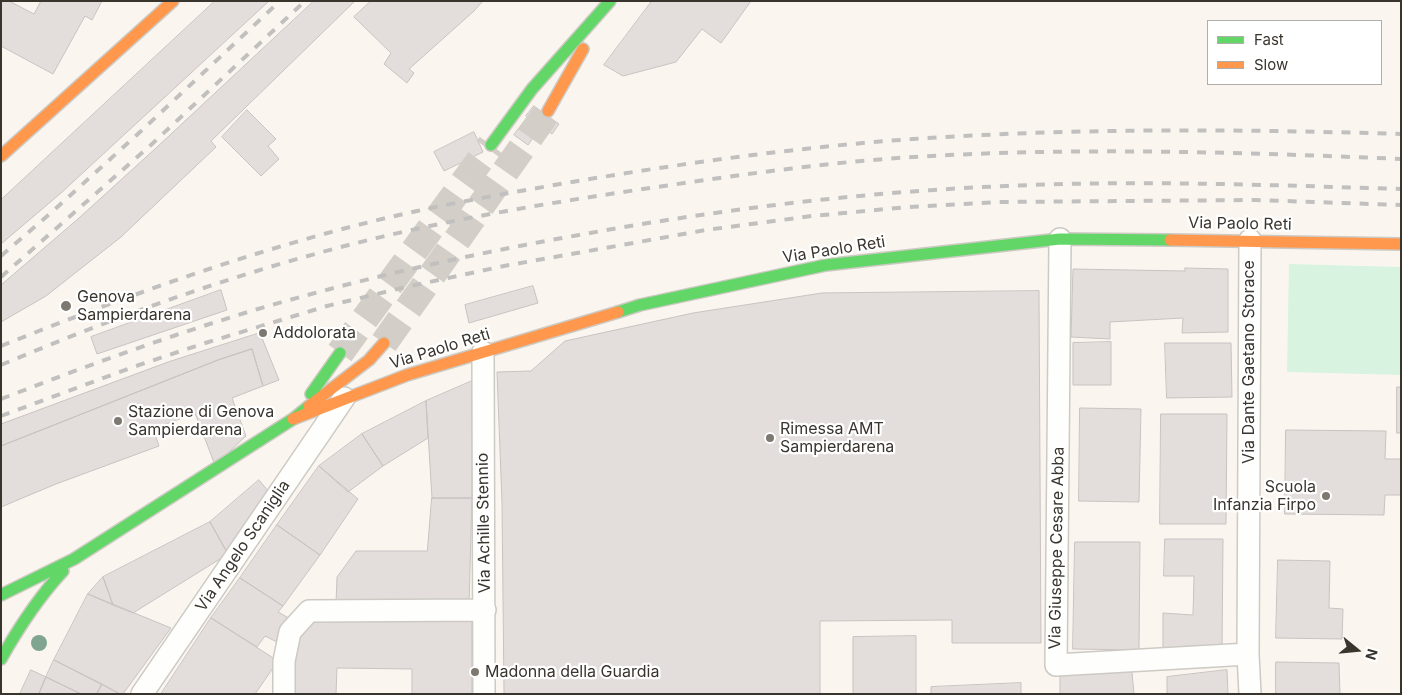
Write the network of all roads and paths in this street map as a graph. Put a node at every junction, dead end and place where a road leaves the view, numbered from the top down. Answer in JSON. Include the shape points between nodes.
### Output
{"nodes":[{"id":1,"x":173,"y":1,"type":"edge"},
{"id":2,"x":610,"y":1,"type":"edge"},
{"id":3,"x":548,"y":110,"type":"tunnel mouth"},
{"id":4,"x":491,"y":145,"type":"tunnel mouth"},
{"id":5,"x":1,"y":156,"type":"edge"},
{"id":6,"x":1060,"y":239,"type":"junction"},
{"id":7,"x":1250,"y":240,"type":"junction"},
{"id":8,"x":1401,"y":244,"type":"edge"},
{"id":9,"x":384,"y":343,"type":"tunnel mouth"},
{"id":10,"x":483,"y":352,"type":"junction"},
{"id":11,"x":340,"y":353,"type":"tunnel mouth"},
{"id":12,"x":344,"y":398,"type":"junction"},
{"id":13,"x":294,"y":420,"type":"junction"},
{"id":14,"x":74,"y":559,"type":"junction"},
{"id":15,"x":1,"y":595,"type":"edge"},
{"id":16,"x":485,"y":610,"type":"junction"},
{"id":17,"x":1248,"y":654,"type":"junction"},
{"id":18,"x":1,"y":659,"type":"edge"},
{"id":19,"x":142,"y":694,"type":"edge"},
{"id":20,"x":284,"y":694,"type":"edge"},
{"id":21,"x":484,"y":694,"type":"edge"},
{"id":22,"x":1250,"y":694,"type":"edge"}],
"edges":[{"from":1,"to":5,"type":"main road"},
{"from":2,"to":3,"type":"main road"},
{"from":2,"to":4,"type":"main road","via":[[532,89]]},
{"from":6,"to":7,"type":"main road","name":"Via Paolo Reti"},
{"from":6,"to":10,"type":"main road","name":"Via Paolo Reti","via":[[826,265],[640,305]]},
{"from":6,"to":17,"type":"street","name":"Via Giuseppe Cesare Abba","via":[[1056,665]]},
{"from":7,"to":8,"type":"main road","name":"Via Paolo Reti"},
{"from":7,"to":17,"type":"street","name":"Via Dante Gaetano Storace"},
{"from":9,"to":13,"type":"main road","name":"Via Paolo Reti","via":[[368,360]]},
{"from":10,"to":12,"type":"main road","name":"Via Paolo Reti"},
{"from":10,"to":16,"type":"street","name":"Via Achille Stennio"},
{"from":11,"to":13,"type":"main road"},
{"from":12,"to":13,"type":"main road","name":"Via Paolo Reti"},
{"from":12,"to":19,"type":"street","name":"Via Angelo Scaniglia"},
{"from":13,"to":14,"type":"main road","name":"Via Paolo Reti"},
{"from":14,"to":15,"type":"main road"},
{"from":14,"to":18,"type":"main road","via":[[45,588]]},
{"from":16,"to":20,"type":"street","via":[[309,611],[290,632],[284,661]]},
{"from":16,"to":21,"type":"street","name":"Via Achille Stennio"},
{"from":17,"to":22,"type":"street","name":"Via Dante Gaetano Storace"}]}
